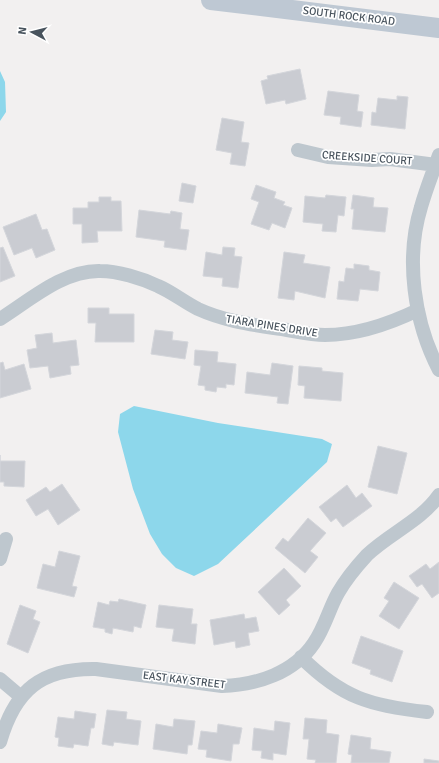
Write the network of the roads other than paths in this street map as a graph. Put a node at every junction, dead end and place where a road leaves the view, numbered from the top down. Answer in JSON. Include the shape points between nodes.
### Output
{"nodes":[{"id":1,"x":211,"y":0,"type":"edge"},
{"id":2,"x":439,"y":28,"type":"edge"},
{"id":3,"x":298,"y":150,"type":"dead end"},
{"id":4,"x":437,"y":160,"type":"edge"},
{"id":5,"x":418,"y":310,"type":"junction"},
{"id":6,"x":0,"y":319,"type":"edge"},
{"id":7,"x":439,"y":370,"type":"edge"},
{"id":8,"x":439,"y":495,"type":"edge"},
{"id":9,"x":6,"y":539,"type":"dead end"},
{"id":10,"x":0,"y":559,"type":"edge"},
{"id":11,"x":301,"y":657,"type":"junction"},
{"id":12,"x":0,"y":679,"type":"edge"},
{"id":13,"x":20,"y":696,"type":"junction"},
{"id":14,"x":427,"y":712,"type":"dead end"},
{"id":15,"x":0,"y":742,"type":"edge"}],
"edges":[{"from":1,"to":2,"type":"main road","name":"SOUTH ROCK ROAD"},
{"from":3,"to":4,"type":"street","name":"CREEKSIDE COURT","via":[[328,157]]},
{"from":4,"to":5,"type":"street","via":[[416,231],[414,283]]},
{"from":5,"to":6,"type":"street","name":"TIARA PINES DRIVE","via":[[372,328],[325,335],[243,324],[220,318],[159,286],[123,274],[100,270],[60,281]]},
{"from":5,"to":7,"type":"street","via":[[425,337]]},
{"from":8,"to":11,"type":"street","name":"EAST KAY STREET","via":[[424,512],[387,537],[350,574],[337,594],[314,643]]},
{"from":9,"to":10,"type":"street"},
{"from":11,"to":13,"type":"street","name":"EAST KAY STREET","via":[[273,676],[239,685],[222,686],[96,669],[78,669],[47,677]]},
{"from":11,"to":14,"type":"street","via":[[321,676],[348,694],[370,703]]},
{"from":12,"to":13,"type":"street"},
{"from":13,"to":15,"type":"street","name":"EAST KAY STREET"}]}
